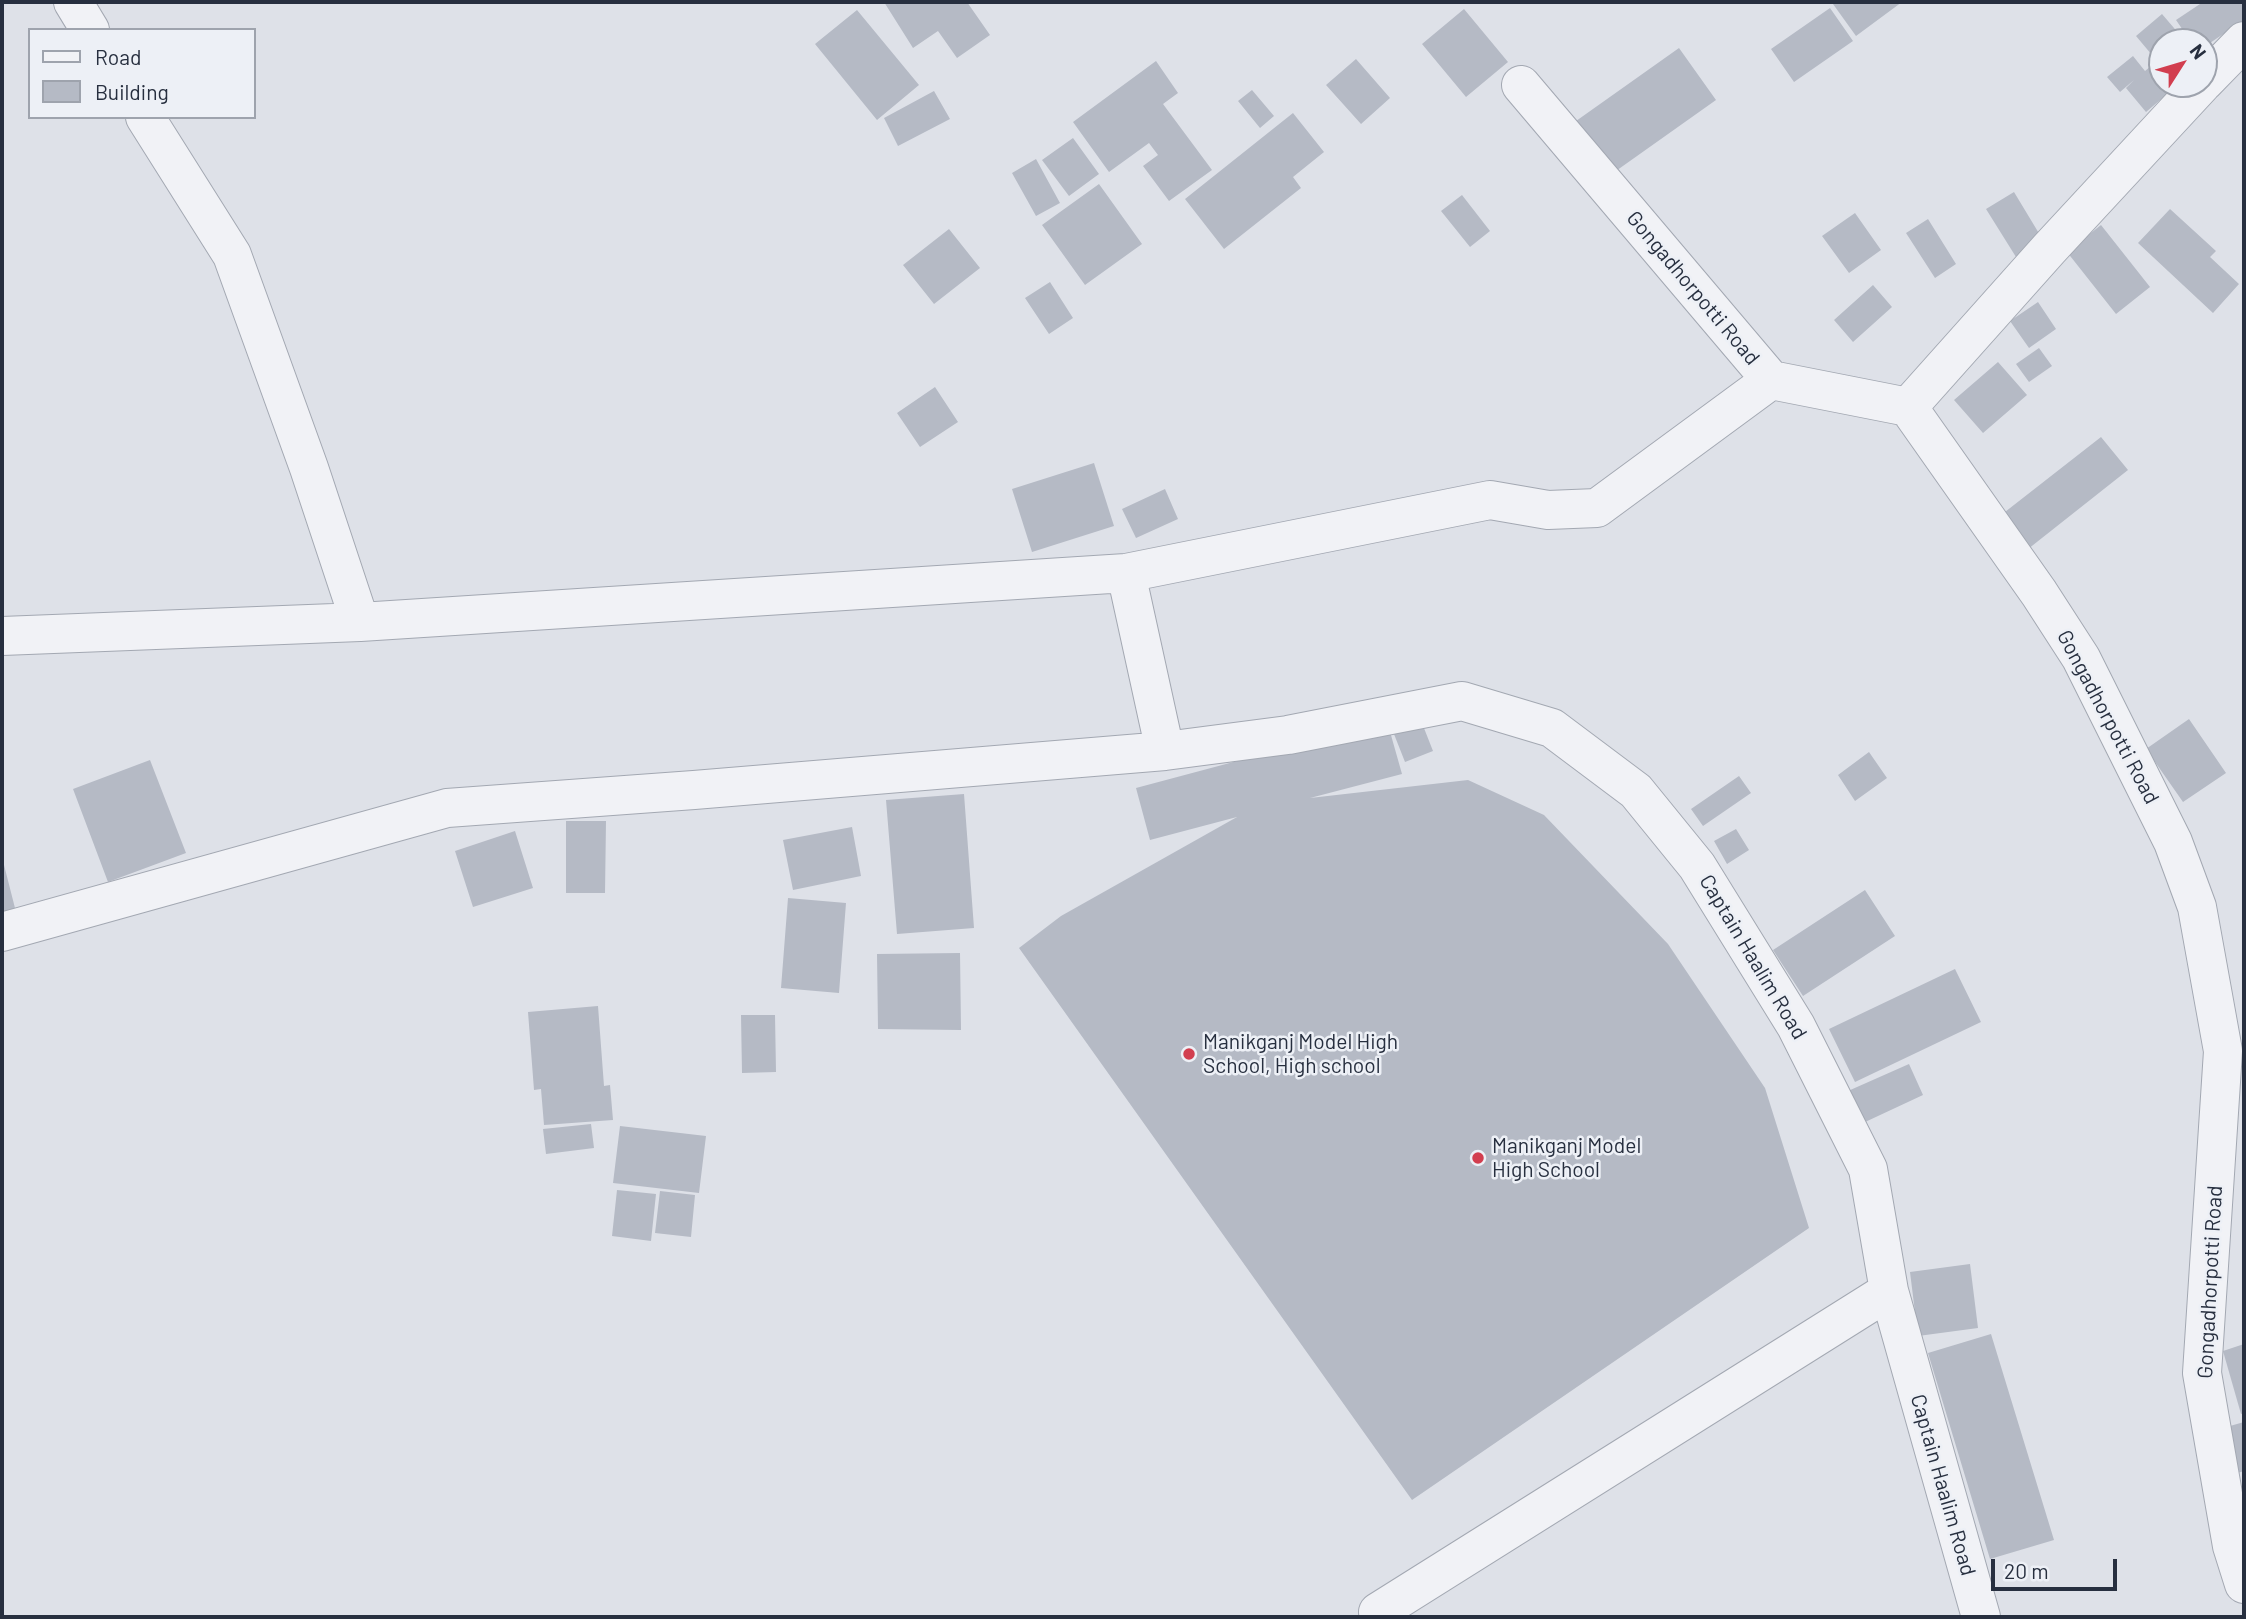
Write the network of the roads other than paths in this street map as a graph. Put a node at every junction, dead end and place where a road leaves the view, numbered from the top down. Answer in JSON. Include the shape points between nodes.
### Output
{"nodes":[{"id":1,"x":73,"y":2,"type":"edge"},
{"id":2,"x":89,"y":28,"type":"edge"},
{"id":3,"x":2244,"y":41,"type":"edge"},
{"id":4,"x":2218,"y":68,"type":"edge"},
{"id":5,"x":1521,"y":85,"type":"dead end"},
{"id":6,"x":2189,"y":98,"type":"edge"},
{"id":7,"x":146,"y":119,"type":"edge"},
{"id":8,"x":1770,"y":380,"type":"junction"},
{"id":9,"x":1908,"y":407,"type":"junction"},
{"id":10,"x":1130,"y":585,"type":"junction"},
{"id":11,"x":360,"y":622,"type":"junction"},
{"id":12,"x":2,"y":636,"type":"edge"},
{"id":13,"x":1161,"y":736,"type":"junction"},
{"id":14,"x":2,"y":932,"type":"edge"},
{"id":15,"x":1889,"y":1292,"type":"junction"},
{"id":16,"x":2244,"y":1584,"type":"edge"},
{"id":17,"x":1378,"y":1612,"type":"dead end"},
{"id":18,"x":1981,"y":1617,"type":"edge"}],
"edges":[{"from":1,"to":2,"type":"street"},
{"from":3,"to":4,"type":"street"},
{"from":5,"to":8,"type":"street","name":"Gongadhorpotti Road"},
{"from":6,"to":9,"type":"street"},
{"from":7,"to":11,"type":"street","via":[[232,255]]},
{"from":8,"to":9,"type":"street","name":"Gongadhorpotti Road"},
{"from":8,"to":10,"type":"street","via":[[1597,508],[1548,510],[1490,500]]},
{"from":9,"to":16,"type":"street","name":"Gongadhorpotti Road","via":[[2081,658],[2173,842],[2197,907],[2223,1051],[2202,1373],[2232,1546]]},
{"from":10,"to":11,"type":"street"},
{"from":10,"to":13,"type":"street"},
{"from":11,"to":12,"type":"street"},
{"from":13,"to":14,"type":"street","name":"Captain Haalim Road","via":[[694,790],[447,808]]},
{"from":13,"to":15,"type":"street","name":"Captain Haalim Road","via":[[1288,735],[1462,701],[1552,728],[1605,767],[1636,791],[1697,866],[1796,1026],[1868,1169]]},
{"from":15,"to":17,"type":"street"},
{"from":15,"to":18,"type":"street","name":"Captain Haalim Road"}]}
